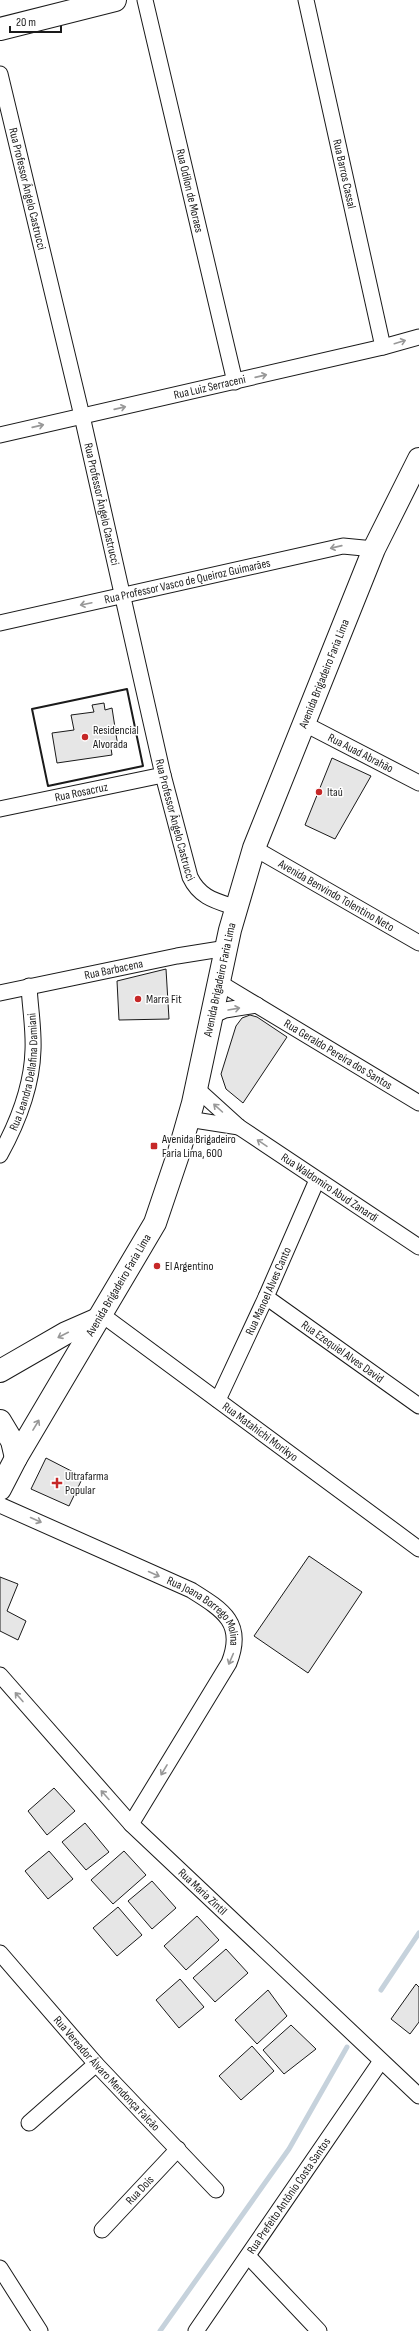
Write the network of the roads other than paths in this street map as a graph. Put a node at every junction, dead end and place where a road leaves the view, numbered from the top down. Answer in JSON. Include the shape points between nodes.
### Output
{"nodes":[{"id":1,"x":115,"y":0,"type":"edge"},
{"id":2,"x":145,"y":0,"type":"edge"},
{"id":3,"x":306,"y":0,"type":"edge"},
{"id":4,"x":0,"y":29,"type":"edge"},
{"id":5,"x":0,"y":74,"type":"edge"},
{"id":6,"x":419,"y":337,"type":"edge"},
{"id":7,"x":383,"y":348,"type":"junction"},
{"id":8,"x":235,"y":382,"type":"junction"},
{"id":9,"x":82,"y":416,"type":"junction"},
{"id":10,"x":0,"y":435,"type":"edge"},
{"id":11,"x":419,"y":458,"type":"edge"},
{"id":12,"x":374,"y":548,"type":"junction"},
{"id":13,"x":123,"y":596,"type":"junction"},
{"id":14,"x":0,"y":623,"type":"edge"},
{"id":15,"x":303,"y":723,"type":"junction"},
{"id":16,"x":163,"y":775,"type":"junction"},
{"id":17,"x":419,"y":783,"type":"edge"},
{"id":18,"x":0,"y":809,"type":"edge"},
{"id":19,"x":254,"y":848,"type":"junction"},
{"id":20,"x":237,"y":908,"type":"junction"},
{"id":21,"x":419,"y":943,"type":"edge"},
{"id":22,"x":227,"y":948,"type":"junction"},
{"id":23,"x":220,"y":983,"type":"junction"},
{"id":24,"x":28,"y":986,"type":"junction"},
{"id":25,"x":0,"y":993,"type":"edge"},
{"id":26,"x":257,"y":1005,"type":"junction"},
{"id":27,"x":212,"y":1016,"type":"junction"},
{"id":28,"x":196,"y":1088,"type":"junction"},
{"id":29,"x":419,"y":1103,"type":"edge"},
{"id":30,"x":188,"y":1119,"type":"junction"},
{"id":31,"x":239,"y":1127,"type":"junction"},
{"id":32,"x":0,"y":1155,"type":"edge"},
{"id":33,"x":317,"y":1180,"type":"junction"},
{"id":34,"x":419,"y":1247,"type":"edge"},
{"id":35,"x":266,"y":1297,"type":"junction"},
{"id":36,"x":100,"y":1316,"type":"junction"},
{"id":37,"x":0,"y":1371,"type":"edge"},
{"id":38,"x":218,"y":1400,"type":"junction"},
{"id":39,"x":419,"y":1406,"type":"edge"},
{"id":40,"x":0,"y":1420,"type":"edge"},
{"id":41,"x":16,"y":1458,"type":"junction"},
{"id":42,"x":0,"y":1489,"type":"edge"},
{"id":43,"x":0,"y":1505,"type":"edge"},
{"id":44,"x":419,"y":1549,"type":"edge"},
{"id":45,"x":0,"y":1675,"type":"edge"},
{"id":46,"x":131,"y":1824,"type":"junction"},
{"id":47,"x":0,"y":1953,"type":"edge"},
{"id":48,"x":381,"y":2061,"type":"junction"},
{"id":49,"x":96,"y":2064,"type":"junction"},
{"id":50,"x":419,"y":2096,"type":"edge"},
{"id":51,"x":29,"y":2123,"type":"dead end"},
{"id":52,"x":178,"y":2149,"type":"junction"},
{"id":53,"x":216,"y":2190,"type":"dead end"},
{"id":54,"x":102,"y":2230,"type":"dead end"},
{"id":55,"x":248,"y":2256,"type":"junction"},
{"id":56,"x":0,"y":2268,"type":"edge"},
{"id":57,"x":40,"y":2331,"type":"edge"},
{"id":58,"x":196,"y":2331,"type":"edge"},
{"id":59,"x":319,"y":2331,"type":"edge"}],
"edges":[{"from":1,"to":4,"type":"main road"},
{"from":2,"to":8,"type":"street","name":"Rua Odilon de Moraes"},
{"from":3,"to":7,"type":"street","name":"Rua Barros Cassal"},
{"from":5,"to":9,"type":"street","name":"Rua Professor Ângelo Castrucci"},
{"from":7,"to":6,"type":"street","name":"Rua Luiz Serraceni","one_way":true},
{"from":8,"to":7,"type":"street","name":"Rua Luiz Serraceni","one_way":true},
{"from":9,"to":8,"type":"street","name":"Rua Luiz Serraceni","one_way":true},
{"from":10,"to":9,"type":"street","name":"Rua Luiz Serraceni","one_way":true},
{"from":9,"to":13,"type":"street","name":"Rua Professor Ângelo Castrucci"},
{"from":11,"to":12,"type":"main road","name":"Avenida Brigadeiro Faria Lima"},
{"from":12,"to":13,"type":"street","name":"Rua Professor Vasco de Queiroz Guimarães","one_way":true,"via":[[343,546]]},
{"from":12,"to":15,"type":"main road","name":"Avenida Brigadeiro Faria Lima"},
{"from":13,"to":14,"type":"street","name":"Rua Professor Vasco de Queiroz Guimarães","one_way":true},
{"from":13,"to":16,"type":"street","name":"Rua Professor Ângelo Castrucci"},
{"from":15,"to":17,"type":"street","name":"Rua Auad Abrahão"},
{"from":15,"to":19,"type":"main road","name":"Avenida Brigadeiro Faria Lima"},
{"from":16,"to":18,"type":"street","name":"Rua Rosacruz"},
{"from":16,"to":20,"type":"street","name":"Rua Professor Ângelo Castrucci","via":[[190,877],[195,887],[209,899]]},
{"from":19,"to":20,"type":"main road","name":"Avenida Brigadeiro Faria Lima"},
{"from":19,"to":21,"type":"street","name":"Avenida Benvindo Tolentino Neto"},
{"from":20,"to":22,"type":"main road","name":"Avenida Brigadeiro Faria Lima"},
{"from":22,"to":23,"type":"main road","name":"Avenida Brigadeiro Faria Lima"},
{"from":22,"to":24,"type":"street","name":"Rua Barbacena"},
{"from":23,"to":26,"type":"street","name":"Rua Geraldo Pereira dos Santos"},
{"from":23,"to":27,"type":"main road","name":"Avenida Brigadeiro Faria Lima"},
{"from":24,"to":25,"type":"street","name":"Rua Barbacena"},
{"from":24,"to":32,"type":"street","name":"Rua Leandra Dellafina Damiani","via":[[33,1051],[28,1083],[14,1129]]},
{"from":27,"to":26,"type":"street","one_way":true,"via":[[225,1010]]},
{"from":26,"to":29,"type":"street","name":"Rua Geraldo Pereira dos Santos"},
{"from":27,"to":28,"type":"main road","name":"Avenida Brigadeiro Faria Lima"},
{"from":28,"to":30,"type":"main road","name":"Avenida Brigadeiro Faria Lima"},
{"from":31,"to":28,"type":"street","name":"Rua Waldomiro Abud Zanardi","one_way":true},
{"from":30,"to":31,"type":"street","name":"Rua Waldomiro Abud Zanardi"},
{"from":30,"to":36,"type":"main road","name":"Avenida Brigadeiro Faria Lima","via":[[155,1223]]},
{"from":33,"to":31,"type":"street","name":"Rua Waldomiro Abud Zanardi","one_way":true},
{"from":33,"to":34,"type":"street","name":"Rua Waldomiro Abud Zanardi"},
{"from":33,"to":35,"type":"street","name":"Rua Manoel Alves Canto"},
{"from":35,"to":38,"type":"street","name":"Rua Manoel Alves Canto"},
{"from":35,"to":39,"type":"street","name":"Rua Ezequiel Alves David"},
{"from":36,"to":37,"type":"main road","one_way":true},
{"from":36,"to":38,"type":"street","name":"Rua Matahichi Morikyo"},
{"from":41,"to":36,"type":"main road","name":"Avenida Brigadeiro Faria Lima","one_way":true},
{"from":38,"to":44,"type":"street","name":"Rua Matahichi Morikyo"},
{"from":40,"to":41,"type":"main road","via":[[12,1441]]},
{"from":41,"to":42,"type":"main road","name":"Avenida Brigadeiro Faria Lima"},
{"from":43,"to":46,"type":"street","name":"Rua Joana Borrego Molina","one_way":true,"via":[[191,1590],[217,1607],[233,1626],[235,1649],[229,1663]]},
{"from":46,"to":45,"type":"street","name":"Rua Maria Zintil","one_way":true},
{"from":46,"to":48,"type":"street","name":"Rua Maria Zintil"},
{"from":47,"to":49,"type":"street","name":"Rua Vereador Álvaro Mendonça Falcão"},
{"from":48,"to":50,"type":"street","name":"Rua Maria Zintil"},
{"from":48,"to":55,"type":"street","name":"Rua Prefeito Antônio Costa Santos"},
{"from":49,"to":51,"type":"street"},
{"from":49,"to":52,"type":"street","name":"Rua Vereador Álvaro Mendonça Falcão"},
{"from":52,"to":53,"type":"street","name":"Rua Vereador Álvaro Mendonça Falcão"},
{"from":52,"to":54,"type":"street","name":"Rua Dois"},
{"from":55,"to":58,"type":"street","name":"Rua Prefeito Antônio Costa Santos"},
{"from":55,"to":59,"type":"street"},
{"from":56,"to":57,"type":"street"}]}
